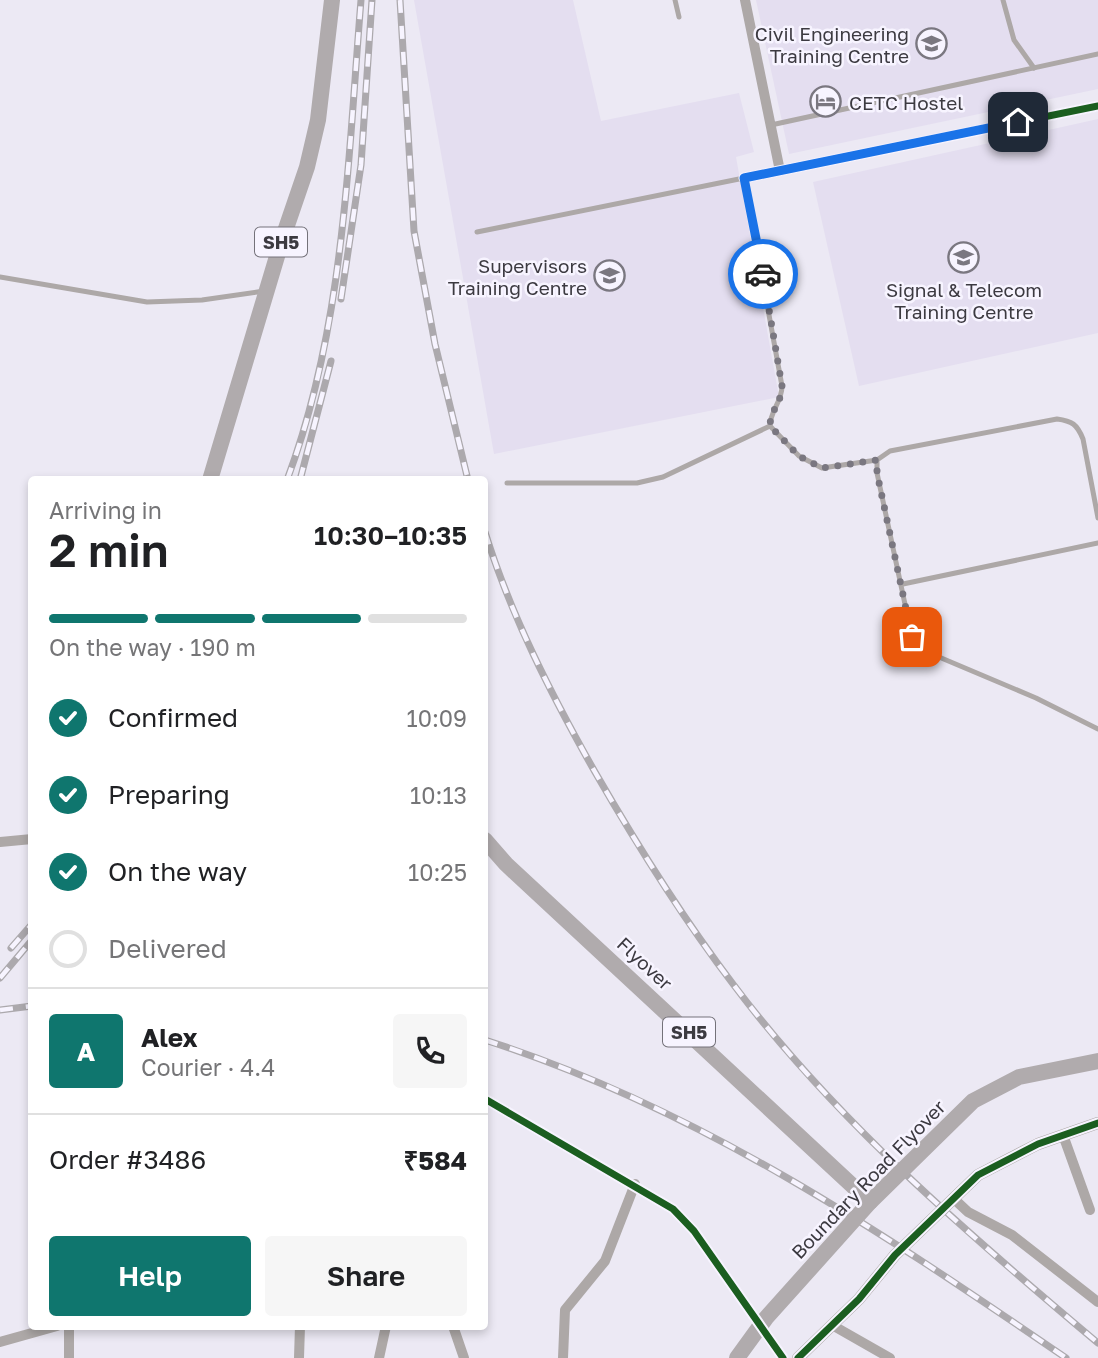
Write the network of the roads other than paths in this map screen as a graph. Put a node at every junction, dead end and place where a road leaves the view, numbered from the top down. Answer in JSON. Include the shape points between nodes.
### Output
{"nodes":[{"id":1,"x":332,"y":0,"type":"edge"},
{"id":2,"x":675,"y":0,"type":"edge"},
{"id":3,"x":745,"y":0,"type":"edge"},
{"id":4,"x":1003,"y":0,"type":"edge"},
{"id":5,"x":679,"y":17,"type":"dead end"},
{"id":6,"x":1098,"y":54,"type":"edge"},
{"id":7,"x":1034,"y":68,"type":"junction"},
{"id":8,"x":1098,"y":106,"type":"edge"},
{"id":9,"x":771,"y":125,"type":"junction"},
{"id":10,"x":780,"y":171,"type":"junction"},
{"id":11,"x":744,"y":178,"type":"junction"},
{"id":12,"x":477,"y":232,"type":"dead end"},
{"id":13,"x":0,"y":277,"type":"edge"},
{"id":14,"x":267,"y":290,"type":"junction"},
{"id":15,"x":770,"y":426,"type":"junction"},
{"id":16,"x":877,"y":460,"type":"junction"},
{"id":17,"x":211,"y":476,"type":"edge"},
{"id":18,"x":507,"y":483,"type":"dead end"},
{"id":19,"x":1098,"y":518,"type":"edge"},
{"id":20,"x":1098,"y":543,"type":"edge"},
{"id":21,"x":903,"y":584,"type":"junction"},
{"id":22,"x":1098,"y":729,"type":"edge"},
{"id":23,"x":28,"y":839,"type":"edge"},
{"id":24,"x":0,"y":842,"type":"edge"},
{"id":25,"x":488,"y":843,"type":"edge"},
{"id":26,"x":1098,"y":1061,"type":"edge"},
{"id":27,"x":488,"y":1101,"type":"edge"},
{"id":28,"x":1098,"y":1123,"type":"edge"},
{"id":29,"x":1063,"y":1135,"type":"junction"},
{"id":30,"x":635,"y":1184,"type":"junction"},
{"id":31,"x":953,"y":1198,"type":"junction"},
{"id":32,"x":870,"y":1202,"type":"junction"},
{"id":33,"x":1090,"y":1210,"type":"dead end"},
{"id":34,"x":1098,"y":1302,"type":"edge"},
{"id":35,"x":832,"y":1325,"type":"junction"},
{"id":36,"x":43,"y":1330,"type":"edge"},
{"id":37,"x":69,"y":1330,"type":"edge"},
{"id":38,"x":300,"y":1330,"type":"edge"},
{"id":39,"x":385,"y":1330,"type":"edge"},
{"id":40,"x":454,"y":1330,"type":"edge"},
{"id":41,"x":0,"y":1342,"type":"edge"},
{"id":42,"x":69,"y":1358,"type":"edge"},
{"id":43,"x":299,"y":1358,"type":"edge"},
{"id":44,"x":379,"y":1358,"type":"edge"},
{"id":45,"x":464,"y":1358,"type":"edge"},
{"id":46,"x":563,"y":1358,"type":"edge"},
{"id":47,"x":737,"y":1358,"type":"edge"},
{"id":48,"x":783,"y":1358,"type":"edge"},
{"id":49,"x":797,"y":1358,"type":"edge"},
{"id":50,"x":890,"y":1358,"type":"edge"}],
"edges":[{"from":1,"to":14,"type":"main road","number":"SH5","via":[[312,147]]},
{"from":2,"to":5,"type":"lane"},
{"from":3,"to":9,"type":"street"},
{"from":4,"to":7,"type":"lane","via":[[1014,40]]},
{"from":6,"to":7,"type":"lane"},
{"from":7,"to":9,"type":"lane"},
{"from":8,"to":10,"type":"street"},
{"from":9,"to":10,"type":"street"},
{"from":10,"to":11,"type":"street"},
{"from":11,"to":12,"type":"lane"},
{"from":11,"to":15,"type":"lane","via":[[782,386]]},
{"from":13,"to":14,"type":"lane","via":[[147,302]]},
{"from":14,"to":17,"type":"main road","number":"SH5"},
{"from":15,"to":16,"type":"lane","via":[[799,456],[822,468]]},
{"from":15,"to":18,"type":"lane","via":[[663,477],[637,482]]},
{"from":16,"to":19,"type":"lane","via":[[890,451],[1056,419],[1072,421],[1083,439]]},
{"from":16,"to":21,"type":"lane"},
{"from":20,"to":21,"type":"lane"},
{"from":21,"to":22,"type":"lane","via":[[912,637],[920,649]]},
{"from":23,"to":24,"type":"street"},
{"from":25,"to":32,"type":"main road","name":"Flyover","number":"SH5"},
{"from":26,"to":32,"type":"main road","name":"Boundary Road Flyover","bridge":true,"via":[[1019,1077],[973,1101]]},
{"from":27,"to":30,"type":"street"},
{"from":28,"to":29,"type":"street"},
{"from":29,"to":31,"type":"street","via":[[978,1175]]},
{"from":29,"to":33,"type":"street"},
{"from":30,"to":46,"type":"street","via":[[605,1261],[565,1310]]},
{"from":30,"to":48,"type":"street","via":[[673,1209],[694,1231]]},
{"from":31,"to":34,"type":"street","via":[[968,1212],[1012,1235]]},
{"from":31,"to":35,"type":"street"},
{"from":32,"to":47,"type":"main road","name":"Boundary Road Flyover","bridge":true,"via":[[766,1318]]},
{"from":35,"to":49,"type":"street"},
{"from":35,"to":50,"type":"street"},
{"from":36,"to":41,"type":"street"},
{"from":37,"to":42,"type":"street"},
{"from":38,"to":43,"type":"street"},
{"from":39,"to":44,"type":"street"},
{"from":40,"to":45,"type":"street"}]}
